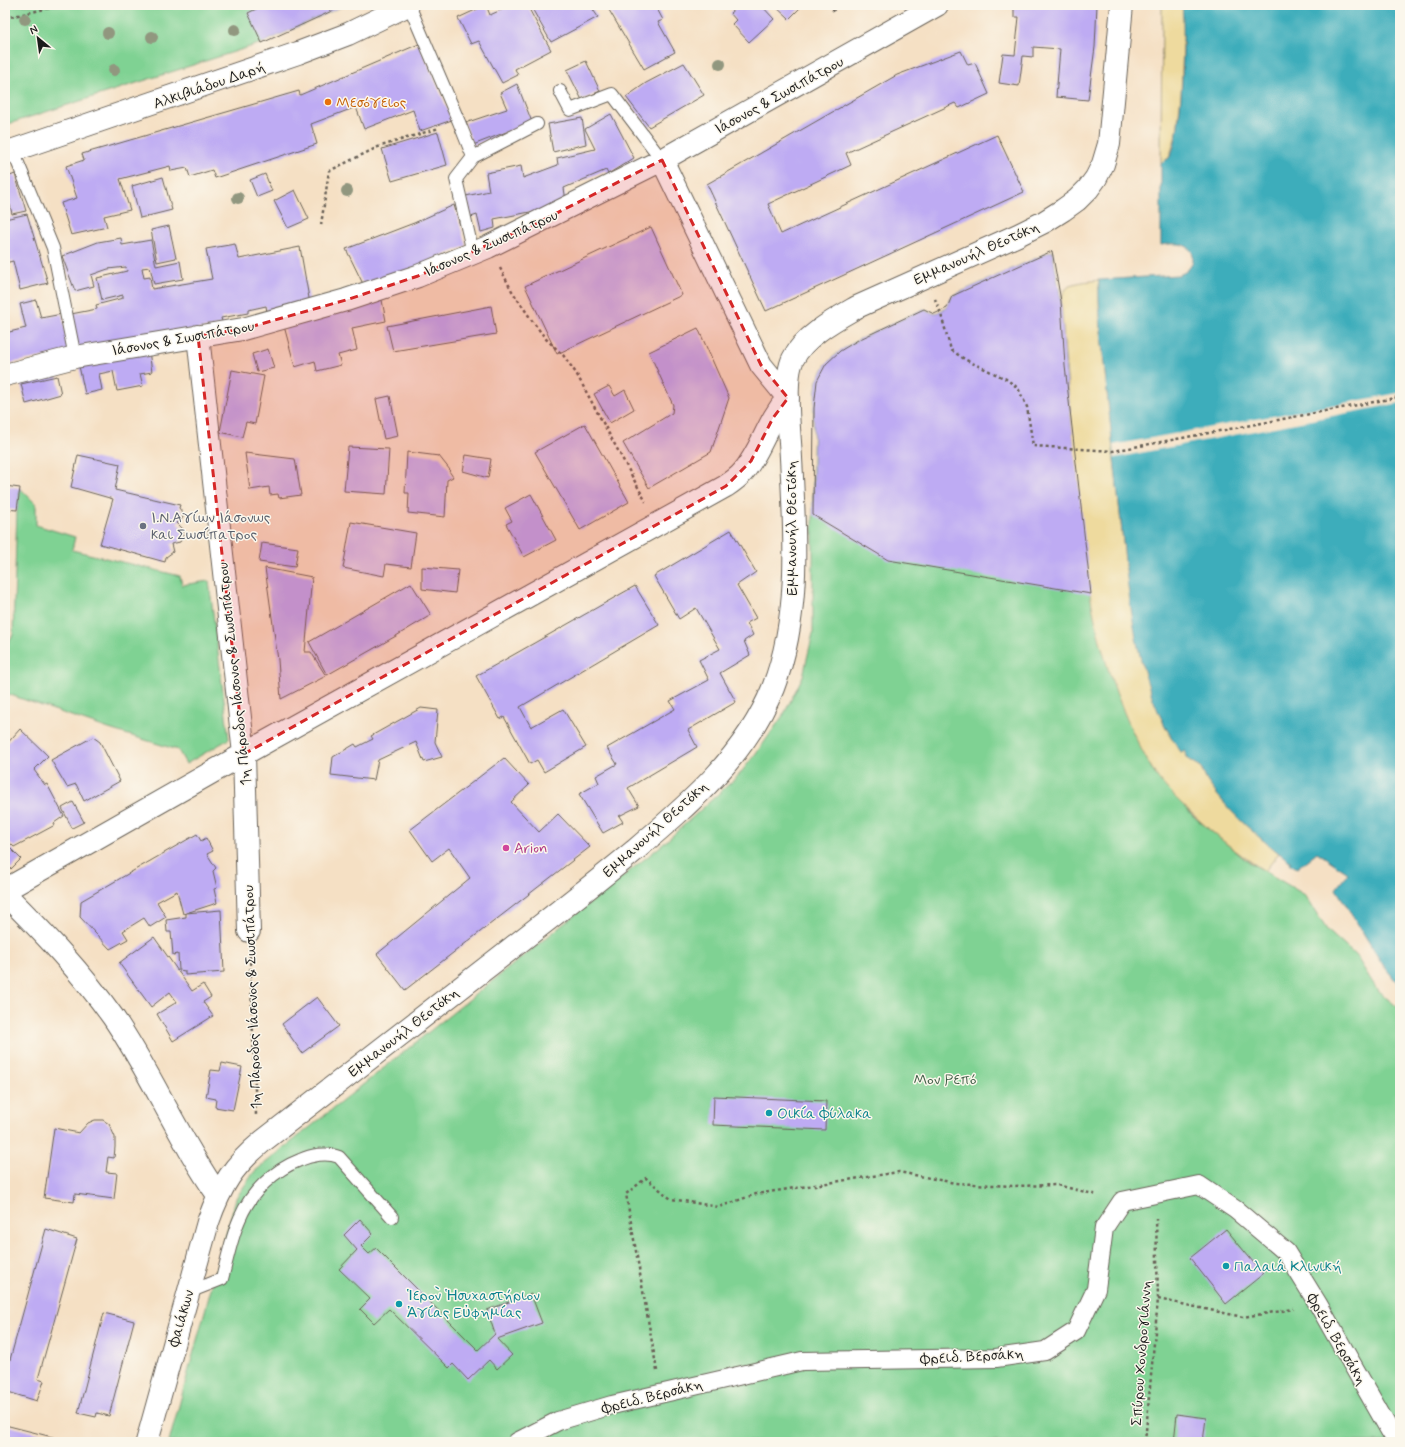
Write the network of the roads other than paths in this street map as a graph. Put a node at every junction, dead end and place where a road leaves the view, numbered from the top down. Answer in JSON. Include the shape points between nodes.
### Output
{"nodes":[{"id":1,"x":408,"y":5,"type":"edge"},
{"id":2,"x":937,"y":5,"type":"edge"},
{"id":3,"x":1122,"y":5,"type":"edge"},
{"id":4,"x":560,"y":91,"type":"dead end"},
{"id":5,"x":537,"y":124,"type":"dead end"},
{"id":6,"x":9,"y":152,"type":"edge"},
{"id":7,"x":473,"y":157,"type":"junction"},
{"id":8,"x":662,"y":160,"type":"junction"},
{"id":9,"x":481,"y":250,"type":"junction"},
{"id":10,"x":198,"y":336,"type":"junction"},
{"id":11,"x":75,"y":357,"type":"junction"},
{"id":12,"x":5,"y":375,"type":"edge"},
{"id":13,"x":788,"y":398,"type":"junction"},
{"id":14,"x":244,"y":754,"type":"junction"},
{"id":15,"x":5,"y":890,"type":"edge"},
{"id":16,"x":5,"y":894,"type":"edge"},
{"id":17,"x":249,"y":931,"type":"road end"},
{"id":18,"x":218,"y":1195,"type":"junction"},
{"id":19,"x":392,"y":1217,"type":"dead end"},
{"id":20,"x":189,"y":1292,"type":"junction"},
{"id":21,"x":147,"y":1442,"type":"edge"},
{"id":22,"x":517,"y":1442,"type":"edge"},
{"id":23,"x":1397,"y":1442,"type":"edge"}],
"edges":[{"from":1,"to":6,"type":"street","name":"Αλκιβιάδου Δαρή","via":[[348,34],[298,53]]},
{"from":1,"to":7,"type":"lane"},
{"from":2,"to":8,"type":"street","name":"Ιάσονος & Σωσιπάτρου"},
{"from":3,"to":13,"type":"street","name":"Εμμανουήλ Θεοτόκη","via":[[1109,144],[1103,164],[1088,189],[1078,200],[1044,222],[857,307],[826,325],[794,358],[790,370]]},
{"from":4,"to":8,"type":"lane","via":[[570,110],[612,94]]},
{"from":5,"to":7,"type":"lane"},
{"from":6,"to":11,"type":"lane","via":[[53,248]]},
{"from":7,"to":9,"type":"lane","via":[[456,179]]},
{"from":8,"to":9,"type":"street","name":"Ιάσονος & Σωσιπάτρου"},
{"from":8,"to":13,"type":"street","via":[[761,365]]},
{"from":9,"to":10,"type":"street","name":"Ιάσονος & Σωσιπάτρου","via":[[418,276],[346,300],[243,329]]},
{"from":10,"to":11,"type":"street","name":"Ιάσονος & Σωσιπάτρου"},
{"from":10,"to":14,"type":"street","name":"1η Πάροδος Ιάσονος & Σωσιπάτρου"},
{"from":11,"to":12,"type":"street","name":"Ιάσονος & Σωσιπάτρου"},
{"from":13,"to":14,"type":"street","via":[[773,418],[751,461],[737,478],[726,486]]},
{"from":13,"to":18,"type":"street","name":"Εμμανουήλ Θεοτόκη","via":[[794,543],[790,623],[784,653],[772,689],[739,747],[704,788],[676,815],[594,884],[254,1149],[230,1175]]},
{"from":14,"to":15,"type":"street"},
{"from":14,"to":17,"type":"street","name":"1η Πάροδος Ιάσονος & Σωσιπάτρου"},
{"from":16,"to":18,"type":"street","via":[[76,968],[113,1018]]},
{"from":18,"to":20,"type":"street","name":"Φαιάκων"},
{"from":19,"to":20,"type":"lane","via":[[339,1157],[332,1154],[291,1163],[270,1178],[249,1201],[239,1219],[222,1279]]},
{"from":20,"to":21,"type":"street","name":"Φαιάκων"},
{"from":22,"to":23,"type":"street","name":"Φρειδ. Βερσάκη","via":[[558,1421],[612,1405],[802,1361],[996,1358],[1045,1351],[1076,1331],[1096,1290],[1104,1228],[1122,1201],[1199,1185],[1236,1210],[1286,1252]]}]}
